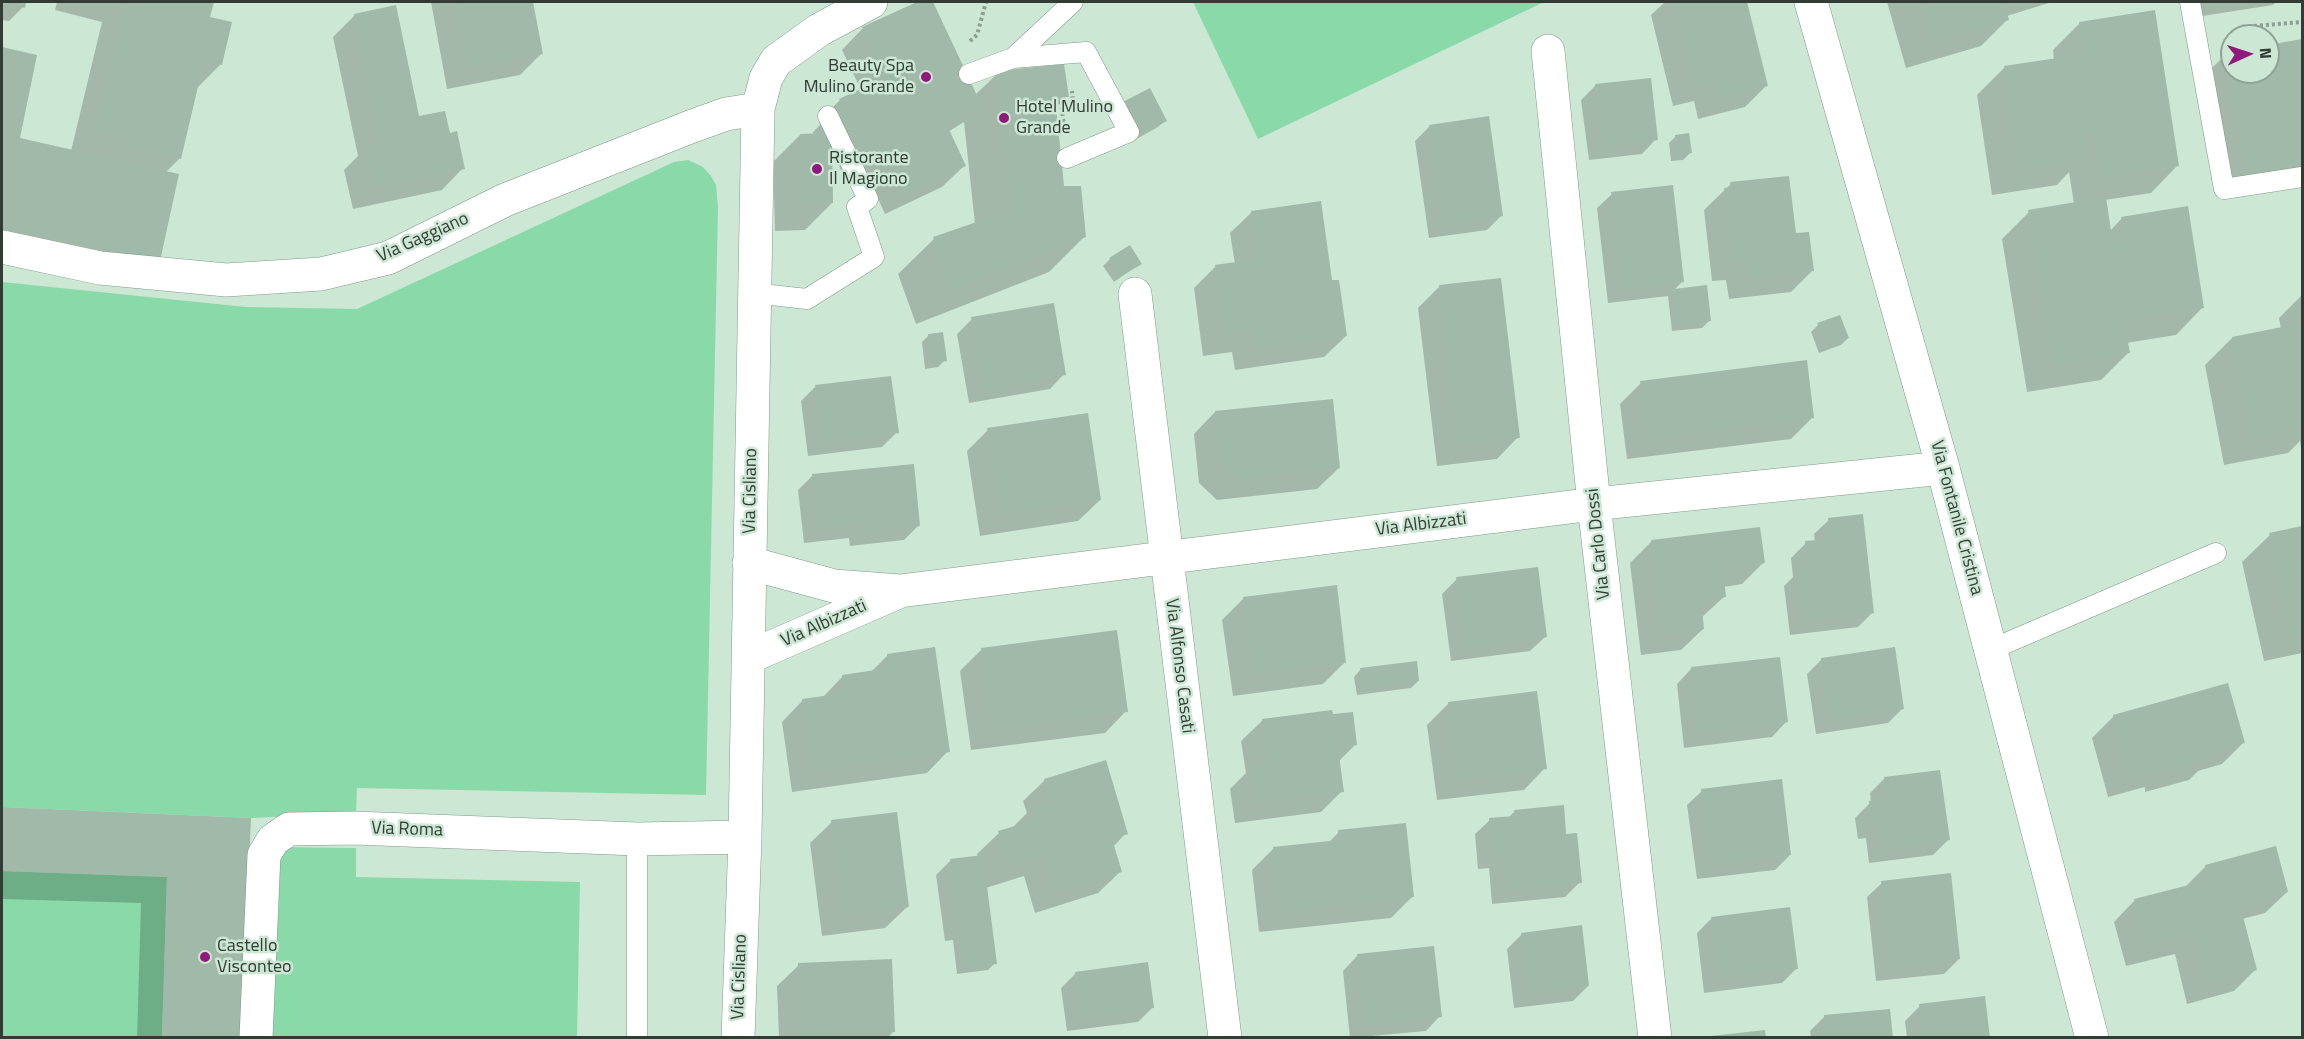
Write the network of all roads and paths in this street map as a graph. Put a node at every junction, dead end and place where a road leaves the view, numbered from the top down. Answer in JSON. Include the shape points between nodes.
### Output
{"nodes":[{"id":1,"x":871,"y":2,"type":"edge"},
{"id":2,"x":986,"y":2,"type":"edge"},
{"id":3,"x":1073,"y":2,"type":"edge"},
{"id":4,"x":1811,"y":2,"type":"edge"},
{"id":5,"x":2190,"y":2,"type":"edge"},
{"id":6,"x":2302,"y":22,"type":"edge"},
{"id":7,"x":2278,"y":24,"type":"edge"},
{"id":8,"x":964,"y":47,"type":"dead end"},
{"id":9,"x":1548,"y":51,"type":"dead end"},
{"id":10,"x":1066,"y":54,"type":"junction"},
{"id":11,"x":1013,"y":58,"type":"junction"},
{"id":12,"x":969,"y":74,"type":"dead end"},
{"id":13,"x":758,"y":108,"type":"junction"},
{"id":14,"x":828,"y":116,"type":"dead end"},
{"id":15,"x":1067,"y":159,"type":"joint"},
{"id":16,"x":2302,"y":177,"type":"edge"},
{"id":17,"x":2,"y":247,"type":"edge"},
{"id":18,"x":753,"y":293,"type":"junction"},
{"id":19,"x":1135,"y":294,"type":"dead end"},
{"id":20,"x":1943,"y":468,"type":"junction"},
{"id":21,"x":1594,"y":504,"type":"junction"},
{"id":22,"x":2216,"y":554,"type":"dead end"},
{"id":23,"x":1166,"y":556,"type":"junction"},
{"id":24,"x":749,"y":563,"type":"junction"},
{"id":25,"x":900,"y":591,"type":"junction"},
{"id":26,"x":1990,"y":650,"type":"junction"},
{"id":27,"x":749,"y":657,"type":"junction"},
{"id":28,"x":745,"y":837,"type":"junction"},
{"id":29,"x":637,"y":839,"type":"junction"},
{"id":30,"x":256,"y":1038,"type":"edge"},
{"id":31,"x":637,"y":1038,"type":"edge"},
{"id":32,"x":738,"y":1038,"type":"edge"},
{"id":33,"x":1225,"y":1038,"type":"edge"},
{"id":34,"x":1655,"y":1038,"type":"edge"},
{"id":35,"x":2092,"y":1038,"type":"edge"}],
"edges":[{"from":1,"to":13,"type":"street","name":"Via Cisliano","via":[[819,30],[776,61],[766,78]]},
{"from":2,"to":8,"type":"path","via":[[977,35]]},
{"from":3,"to":11,"type":"lane"},
{"from":4,"to":20,"type":"street","name":"Via Fontanile Cristina"},
{"from":5,"to":16,"type":"lane","via":[[2224,189]]},
{"from":6,"to":7,"type":"path"},
{"from":9,"to":21,"type":"street","name":"Via Carlo Dossi"},
{"from":10,"to":11,"type":"lane"},
{"from":10,"to":15,"type":"path","via":[[1073,102],[1061,101]]},
{"from":10,"to":15,"type":"lane","via":[[1086,52],[1129,132]]},
{"from":11,"to":12,"type":"lane"},
{"from":13,"to":17,"type":"street","name":"Via Gaggiano","via":[[690,127],[505,200],[388,258],[321,274],[226,280],[100,268]]},
{"from":13,"to":18,"type":"street","name":"Via Cisliano"},
{"from":14,"to":18,"type":"lane","via":[[868,199],[857,207],[874,257],[807,299]]},
{"from":18,"to":24,"type":"street","name":"Via Cisliano"},
{"from":19,"to":23,"type":"street","name":"Via Alfonso Casati"},
{"from":20,"to":21,"type":"street","name":"Via Albizzati"},
{"from":20,"to":26,"type":"street","name":"Via Fontanile Cristina"},
{"from":21,"to":23,"type":"street","name":"Via Albizzati"},
{"from":21,"to":34,"type":"street","name":"Via Carlo Dossi"},
{"from":22,"to":26,"type":"lane"},
{"from":23,"to":25,"type":"street","name":"Via Albizzati"},
{"from":23,"to":33,"type":"street","name":"Via Alfonso Casati"},
{"from":24,"to":25,"type":"street","name":"Via Albizzati","via":[[834,586]]},
{"from":24,"to":27,"type":"street","name":"Via Cisliano"},
{"from":25,"to":27,"type":"street","name":"Via Albizzati"},
{"from":26,"to":35,"type":"street","name":"Via Fontanile Cristina"},
{"from":27,"to":28,"type":"street","name":"Via Cisliano"},
{"from":28,"to":29,"type":"street","name":"Via Roma"},
{"from":28,"to":32,"type":"street","name":"Via Cisliano"},
{"from":29,"to":30,"type":"street","name":"Via Roma","via":[[289,829],[273,840],[264,855]]},
{"from":29,"to":31,"type":"lane"}]}
